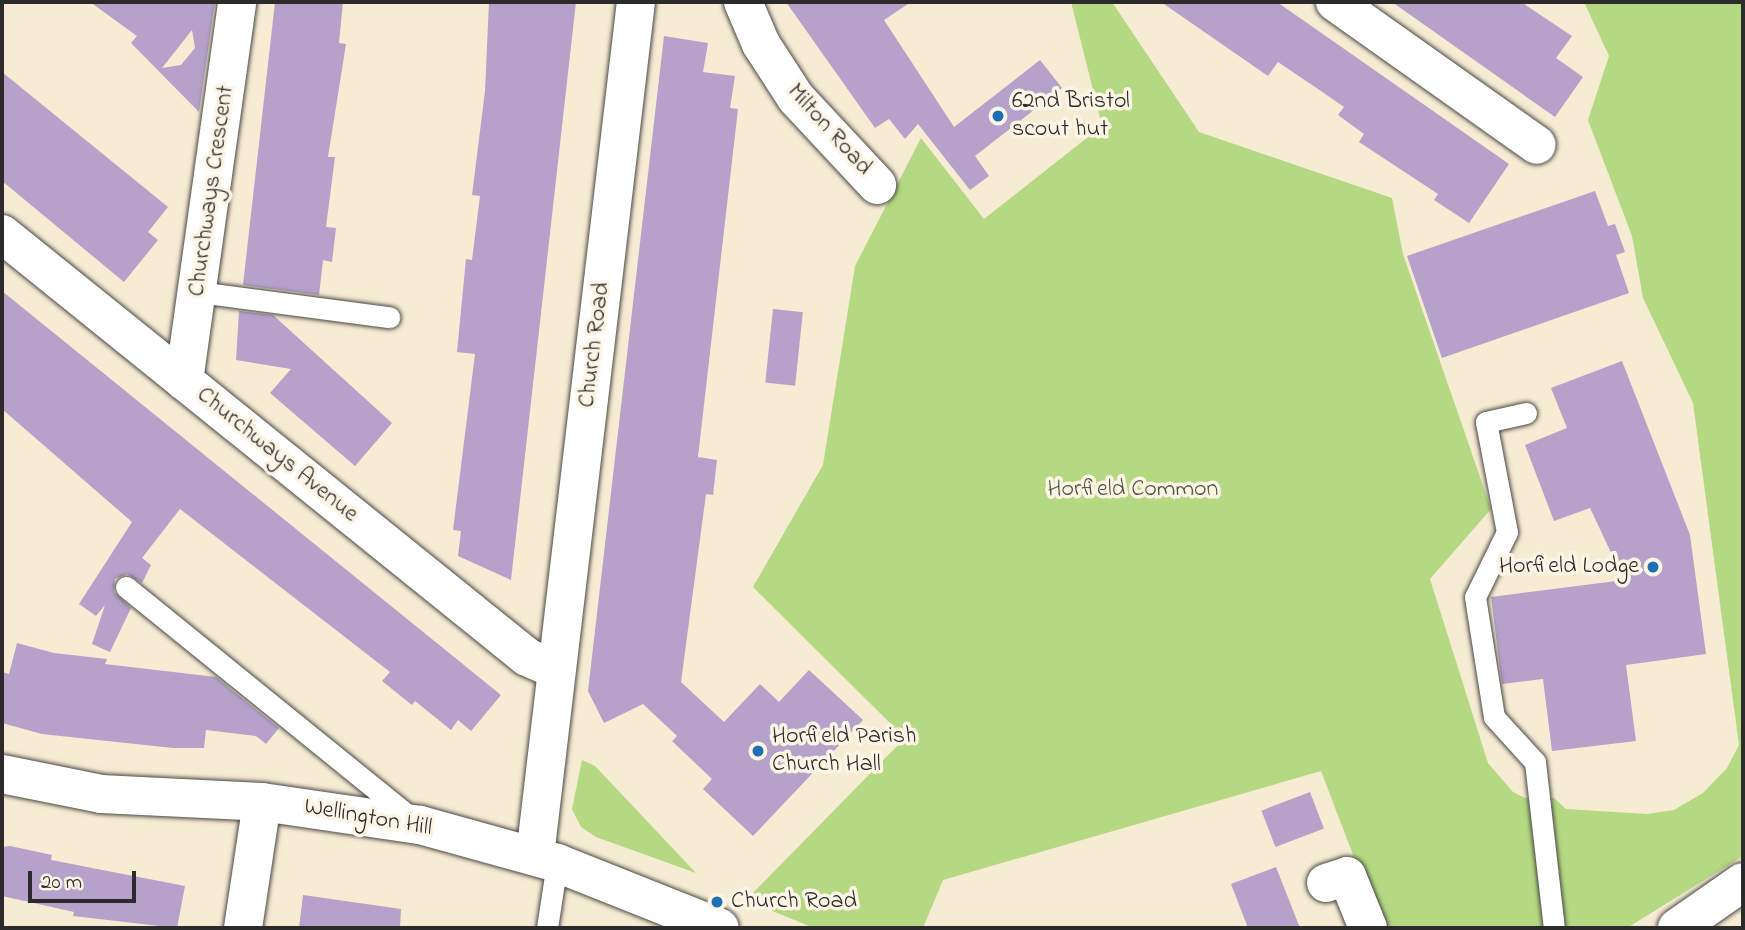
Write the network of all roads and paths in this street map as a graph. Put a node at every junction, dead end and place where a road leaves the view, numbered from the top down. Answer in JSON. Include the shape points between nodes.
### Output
{"nodes":[{"id":1,"x":237,"y":2,"type":"edge"},
{"id":2,"x":636,"y":2,"type":"edge"},
{"id":3,"x":743,"y":2,"type":"edge"},
{"id":4,"x":1335,"y":2,"type":"edge"},
{"id":5,"x":1537,"y":145,"type":"dead end"},
{"id":6,"x":877,"y":184,"type":"dead end"},
{"id":7,"x":2,"y":234,"type":"edge"},
{"id":8,"x":198,"y":292,"type":"junction"},
{"id":9,"x":389,"y":317,"type":"dead end"},
{"id":10,"x":184,"y":381,"type":"junction"},
{"id":11,"x":1526,"y":413,"type":"dead end"},
{"id":12,"x":126,"y":587,"type":"dead end"},
{"id":13,"x":556,"y":670,"type":"junction"},
{"id":14,"x":2,"y":774,"type":"edge"},
{"id":15,"x":262,"y":802,"type":"junction"},
{"id":16,"x":420,"y":825,"type":"junction"},
{"id":17,"x":546,"y":859,"type":"junction"},
{"id":18,"x":1743,"y":882,"type":"edge"},
{"id":19,"x":1326,"y":883,"type":"dead end"},
{"id":20,"x":243,"y":928,"type":"edge"},
{"id":21,"x":547,"y":928,"type":"edge"},
{"id":22,"x":720,"y":928,"type":"edge"},
{"id":23,"x":1368,"y":928,"type":"edge"},
{"id":24,"x":1554,"y":928,"type":"edge"},
{"id":25,"x":1677,"y":928,"type":"edge"}],
"edges":[{"from":1,"to":8,"type":"street","name":"Churchways Crescent"},
{"from":2,"to":13,"type":"street","name":"Church Road"},
{"from":3,"to":6,"type":"street","name":"Milton Road","via":[[761,44],[796,98]]},
{"from":4,"to":5,"type":"street"},
{"from":7,"to":10,"type":"street","name":"Churchways Avenue"},
{"from":8,"to":9,"type":"lane"},
{"from":8,"to":10,"type":"street","name":"Churchways Crescent"},
{"from":10,"to":13,"type":"street","name":"Churchways Avenue","via":[[527,657]]},
{"from":11,"to":24,"type":"lane","via":[[1486,422],[1507,532],[1475,597],[1494,717],[1535,762]]},
{"from":12,"to":16,"type":"lane"},
{"from":13,"to":17,"type":"street","name":"Church Road"},
{"from":14,"to":15,"type":"street","name":"Wellington Hill","via":[[102,794]]},
{"from":15,"to":16,"type":"street","name":"Wellington Hill"},
{"from":15,"to":20,"type":"street"},
{"from":16,"to":17,"type":"street","name":"Wellington Hill"},
{"from":17,"to":21,"type":"lane"},
{"from":17,"to":22,"type":"street","name":"Wellington Hill"},
{"from":18,"to":25,"type":"street"},
{"from":19,"to":23,"type":"street","via":[[1347,876]]}]}
